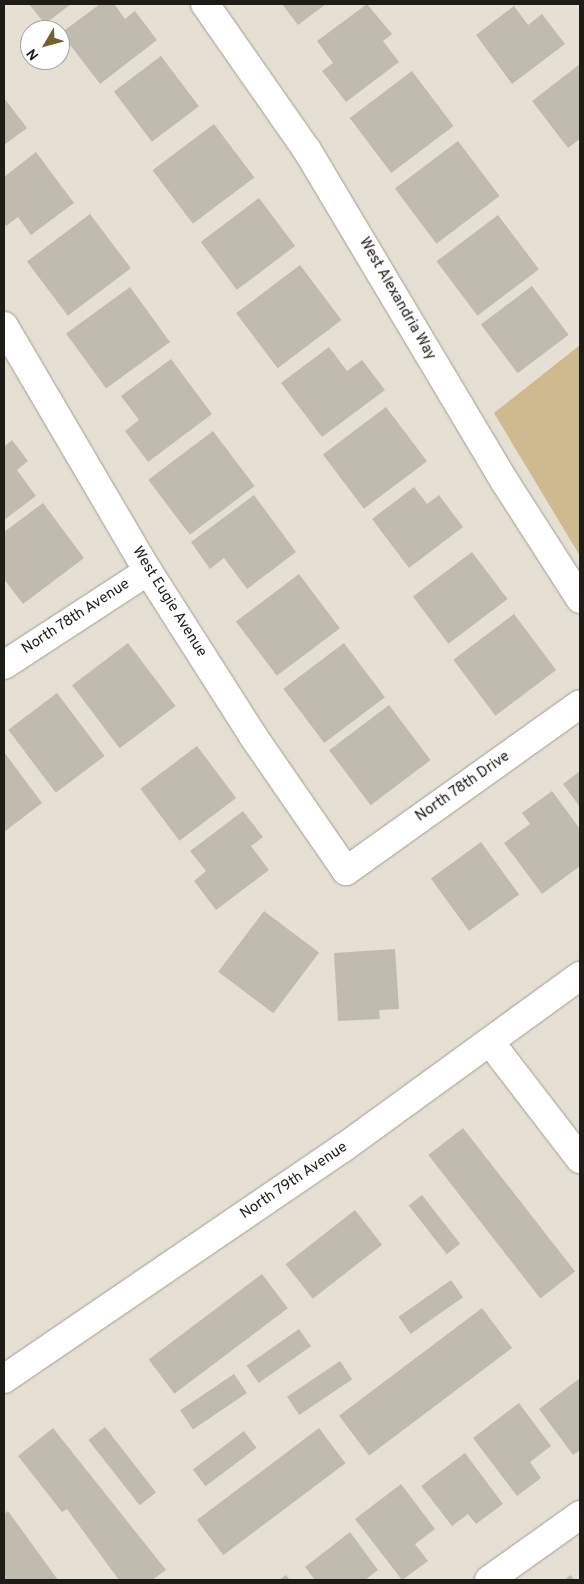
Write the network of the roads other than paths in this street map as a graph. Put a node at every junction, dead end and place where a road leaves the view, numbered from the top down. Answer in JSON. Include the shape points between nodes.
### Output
{"nodes":[{"id":1,"x":205,"y":4,"type":"edge"},
{"id":2,"x":4,"y":326,"type":"edge"},
{"id":3,"x":148,"y":571,"type":"junction"},
{"id":4,"x":580,"y":599,"type":"edge"},
{"id":5,"x":4,"y":665,"type":"edge"},
{"id":6,"x":580,"y":704,"type":"edge"},
{"id":7,"x":346,"y":871,"type":"joint"},
{"id":8,"x":580,"y":976,"type":"edge"},
{"id":9,"x":490,"y":1042,"type":"junction"},
{"id":10,"x":580,"y":1159,"type":"edge"},
{"id":11,"x":4,"y":1379,"type":"edge"},
{"id":12,"x":580,"y":1515,"type":"edge"},
{"id":13,"x":489,"y":1580,"type":"edge"}],
"edges":[{"from":1,"to":4,"type":"street","name":"West Alexandria Way","via":[[307,150],[500,474]]},
{"from":2,"to":3,"type":"street","name":"West Eugie Avenue"},
{"from":3,"to":5,"type":"street","name":"North 78th Avenue"},
{"from":3,"to":7,"type":"street","name":"West Eugie Avenue","via":[[253,736]]},
{"from":6,"to":7,"type":"street","name":"North 78th Drive"},
{"from":8,"to":9,"type":"street","name":"North 79th Avenue"},
{"from":9,"to":10,"type":"street"},
{"from":9,"to":11,"type":"street","name":"North 79th Avenue","via":[[343,1148]]},
{"from":12,"to":13,"type":"street"}]}
